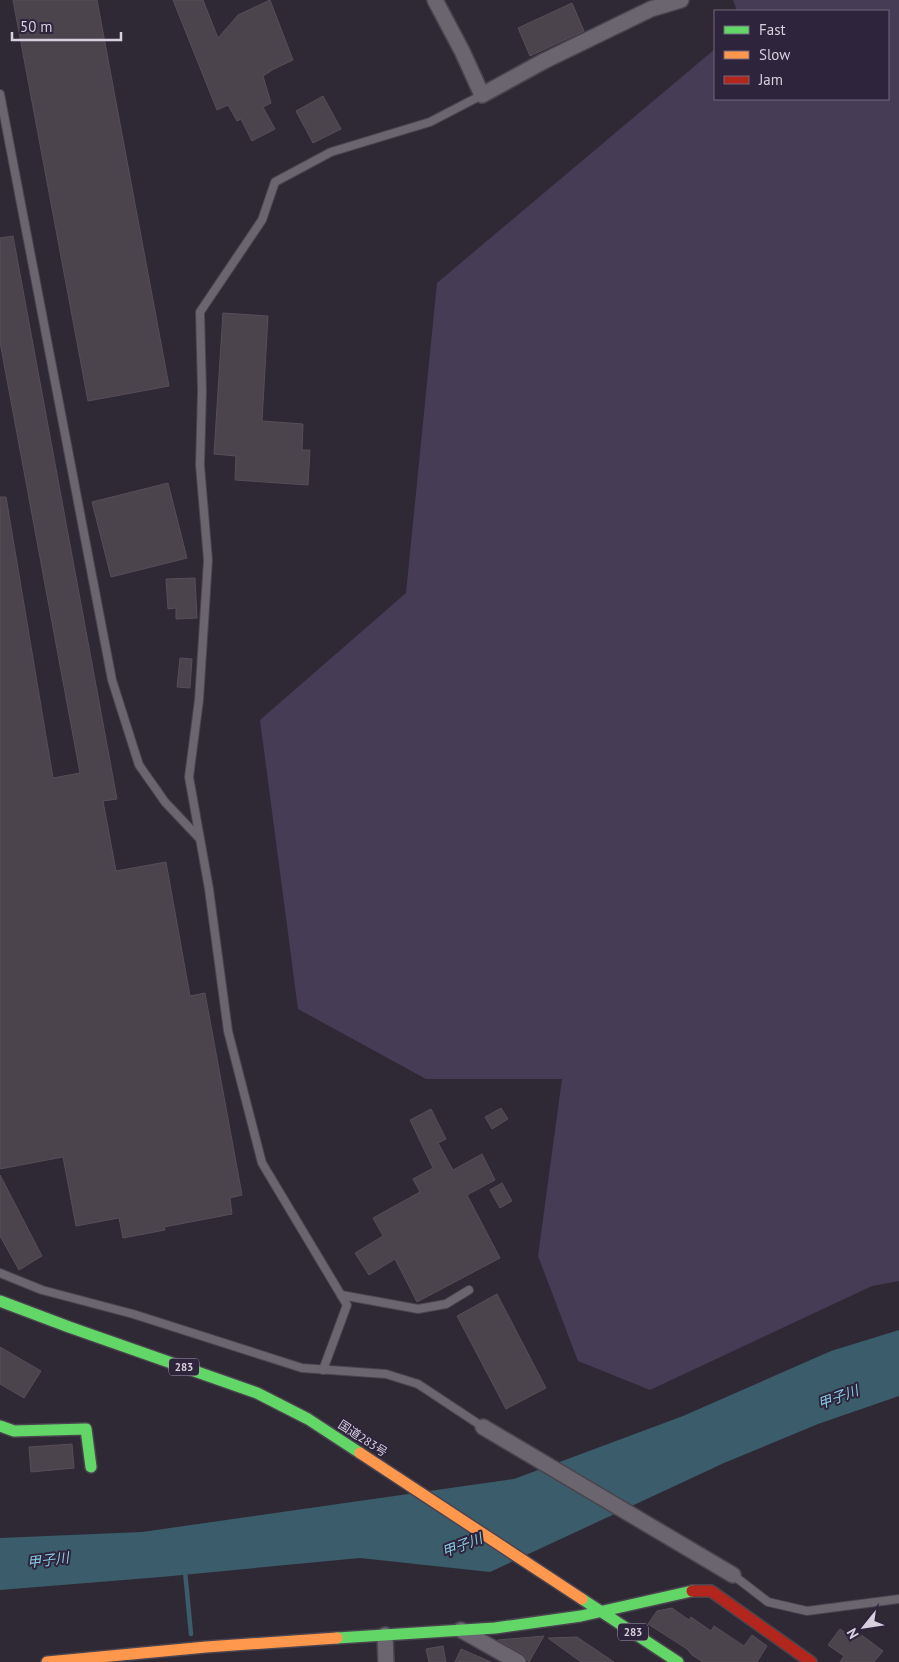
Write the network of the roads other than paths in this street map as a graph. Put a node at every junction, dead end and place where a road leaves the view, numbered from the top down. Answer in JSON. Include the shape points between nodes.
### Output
{"nodes":[{"id":1,"x":435,"y":0,"type":"edge"},
{"id":2,"x":681,"y":0,"type":"edge"},
{"id":3,"x":0,"y":94,"type":"edge"},
{"id":4,"x":482,"y":95,"type":"junction"},
{"id":5,"x":200,"y":839,"type":"junction"},
{"id":6,"x":0,"y":1273,"type":"edge"},
{"id":7,"x":468,"y":1290,"type":"dead end"},
{"id":8,"x":341,"y":1295,"type":"junction"},
{"id":9,"x":0,"y":1301,"type":"edge"},
{"id":10,"x":323,"y":1370,"type":"junction"},
{"id":11,"x":0,"y":1426,"type":"edge"},
{"id":12,"x":483,"y":1428,"type":"joint"},
{"id":13,"x":91,"y":1467,"type":"dead end"},
{"id":14,"x":732,"y":1575,"type":"joint"},
{"id":15,"x":899,"y":1599,"type":"edge"},
{"id":16,"x":568,"y":1608,"type":"dead end"},
{"id":17,"x":600,"y":1611,"type":"junction"},
{"id":18,"x":581,"y":1616,"type":"junction"},
{"id":19,"x":598,"y":1627,"type":"dead end"},
{"id":20,"x":461,"y":1630,"type":"junction"},
{"id":21,"x":385,"y":1635,"type":"junction"},
{"id":22,"x":206,"y":1647,"type":"junction"},
{"id":23,"x":47,"y":1662,"type":"edge"},
{"id":24,"x":207,"y":1662,"type":"edge"},
{"id":25,"x":386,"y":1662,"type":"edge"},
{"id":26,"x":518,"y":1662,"type":"edge"},
{"id":27,"x":678,"y":1662,"type":"edge"},
{"id":28,"x":812,"y":1662,"type":"edge"}],
"edges":[{"from":1,"to":4,"type":"street"},
{"from":2,"to":4,"type":"street","via":[[642,14]]},
{"from":3,"to":5,"type":"lane","via":[[112,680],[139,765],[165,802]]},
{"from":4,"to":5,"type":"lane","via":[[430,122],[331,152],[274,182],[262,220],[200,312],[200,465],[208,560],[199,700],[190,777]]},
{"from":5,"to":8,"type":"lane","via":[[228,1031],[262,1163]]},
{"from":6,"to":10,"type":"lane","via":[[42,1290],[133,1314],[302,1368]]},
{"from":7,"to":8,"type":"lane","via":[[446,1304],[418,1309]]},
{"from":8,"to":10,"type":"lane","via":[[347,1305]]},
{"from":9,"to":17,"type":"main road","name":"国道283号","number":"283","via":[[257,1392],[308,1418]]},
{"from":10,"to":12,"type":"lane","via":[[386,1374],[418,1384]]},
{"from":11,"to":13,"type":"main road","via":[[14,1431],[86,1429]]},
{"from":12,"to":14,"type":"street"},
{"from":14,"to":15,"type":"lane","via":[[768,1602],[807,1610]]},
{"from":16,"to":18,"type":"main road"},
{"from":17,"to":18,"type":"main road"},
{"from":17,"to":27,"type":"main road","name":"国道283号","number":"283"},
{"from":17,"to":28,"type":"main road","via":[[695,1590],[711,1591]]},
{"from":18,"to":19,"type":"main road"},
{"from":18,"to":20,"type":"main road"},
{"from":20,"to":21,"type":"main road"},
{"from":20,"to":26,"type":"street"},
{"from":21,"to":22,"type":"main road"},
{"from":21,"to":25,"type":"street"},
{"from":22,"to":23,"type":"main road"},
{"from":22,"to":24,"type":"main road"}]}
